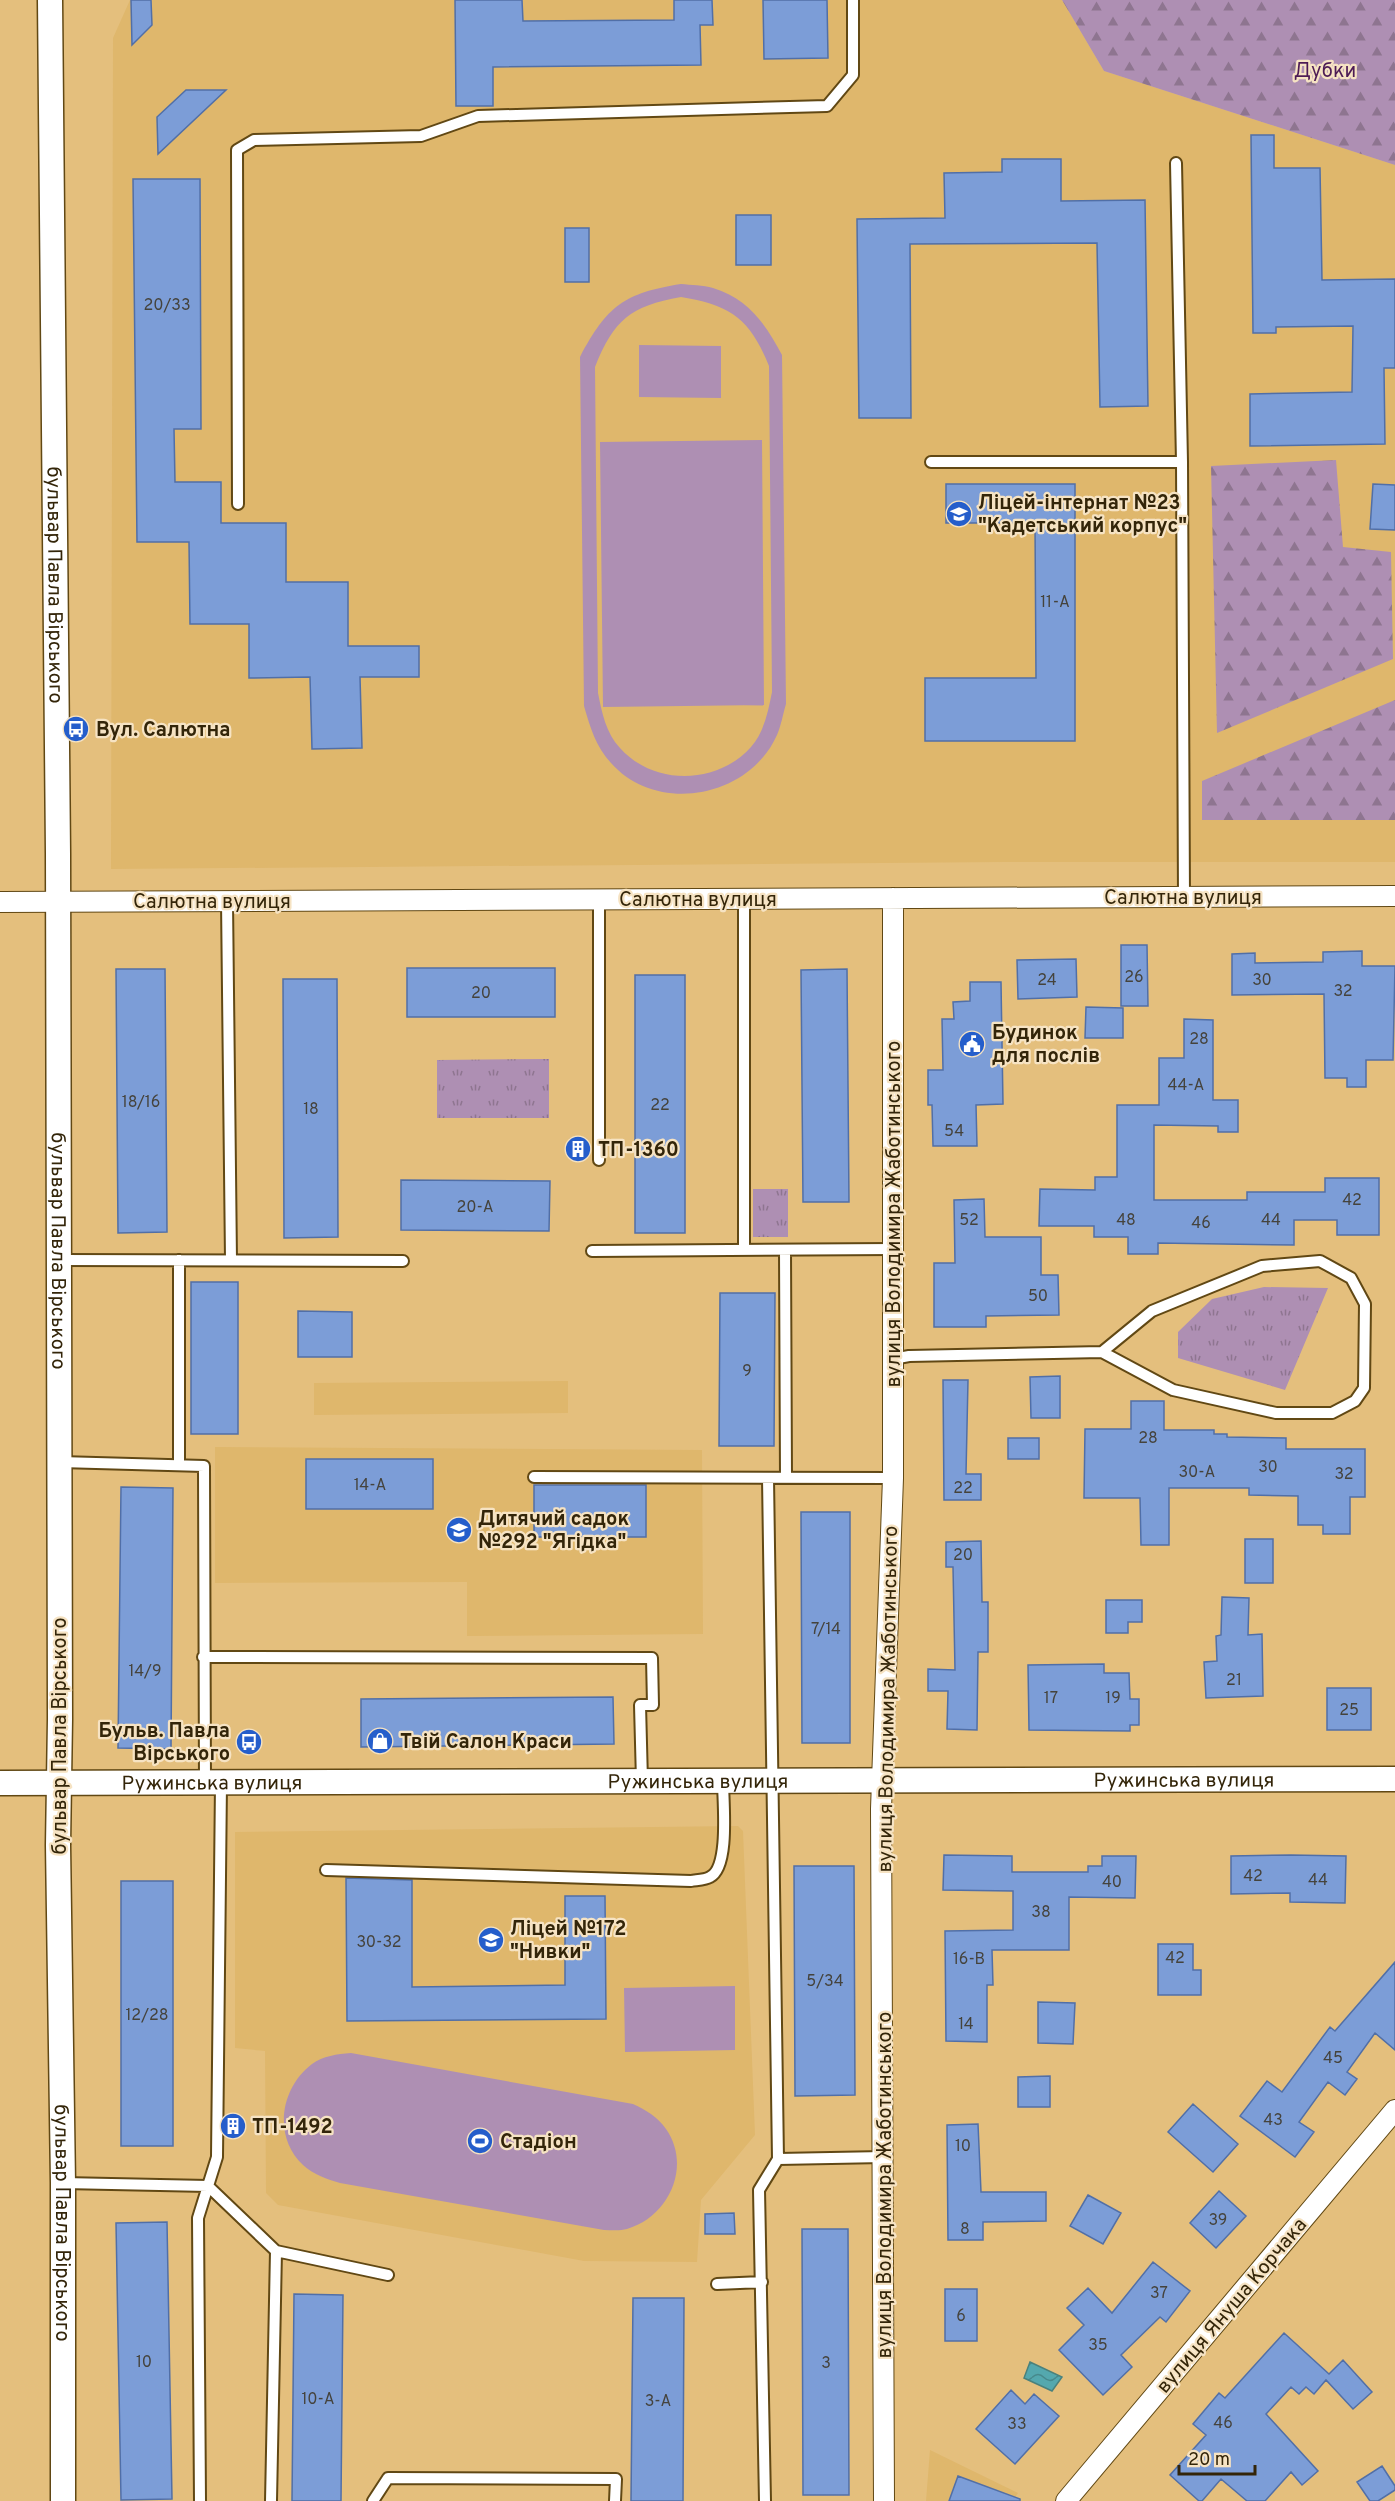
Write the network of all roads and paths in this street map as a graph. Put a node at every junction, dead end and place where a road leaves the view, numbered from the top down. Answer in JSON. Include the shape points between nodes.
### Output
{"nodes":[{"id":1,"x":50,"y":0,"type":"edge"},
{"id":2,"x":853,"y":0,"type":"edge"},
{"id":3,"x":1176,"y":163,"type":"dead end"},
{"id":4,"x":931,"y":462,"type":"dead end"},
{"id":5,"x":1182,"y":462,"type":"junction"},
{"id":6,"x":238,"y":504,"type":"dead end"},
{"id":7,"x":1395,"y":896,"type":"edge"},
{"id":8,"x":1184,"y":897,"type":"junction"},
{"id":9,"x":893,"y":898,"type":"junction"},
{"id":10,"x":599,"y":899,"type":"junction"},
{"id":11,"x":744,"y":899,"type":"junction"},
{"id":12,"x":227,"y":901,"type":"junction"},
{"id":13,"x":0,"y":902,"type":"edge"},
{"id":14,"x":58,"y":902,"type":"junction"},
{"id":15,"x":599,"y":1160,"type":"dead end"},
{"id":16,"x":894,"y":1249,"type":"junction"},
{"id":17,"x":744,"y":1250,"type":"junction"},
{"id":18,"x":785,"y":1250,"type":"junction"},
{"id":19,"x":592,"y":1251,"type":"dead end"},
{"id":20,"x":60,"y":1260,"type":"junction"},
{"id":21,"x":179,"y":1260,"type":"junction"},
{"id":22,"x":231,"y":1260,"type":"junction"},
{"id":23,"x":404,"y":1261,"type":"dead end"},
{"id":24,"x":1102,"y":1352,"type":"junction"},
{"id":25,"x":893,"y":1359,"type":"junction"},
{"id":26,"x":59,"y":1462,"type":"junction"},
{"id":27,"x":179,"y":1465,"type":"junction"},
{"id":28,"x":534,"y":1477,"type":"dead end"},
{"id":29,"x":768,"y":1478,"type":"junction"},
{"id":30,"x":786,"y":1478,"type":"junction"},
{"id":31,"x":893,"y":1478,"type":"junction"},
{"id":32,"x":203,"y":1657,"type":"junction"},
{"id":33,"x":1395,"y":1779,"type":"edge"},
{"id":34,"x":882,"y":1780,"type":"junction"},
{"id":35,"x":642,"y":1781,"type":"junction"},
{"id":36,"x":723,"y":1781,"type":"junction"},
{"id":37,"x":772,"y":1781,"type":"junction"},
{"id":38,"x":0,"y":1783,"type":"edge"},
{"id":39,"x":58,"y":1783,"type":"junction"},
{"id":40,"x":213,"y":1783,"type":"junction"},
{"id":41,"x":326,"y":1870,"type":"dead end"},
{"id":42,"x":1395,"y":2110,"type":"edge"},
{"id":43,"x":884,"y":2157,"type":"junction"},
{"id":44,"x":778,"y":2159,"type":"junction"},
{"id":45,"x":63,"y":2184,"type":"junction"},
{"id":46,"x":208,"y":2186,"type":"junction"},
{"id":47,"x":276,"y":2252,"type":"junction"},
{"id":48,"x":388,"y":2275,"type":"dead end"},
{"id":49,"x":762,"y":2282,"type":"junction"},
{"id":50,"x":717,"y":2284,"type":"dead end"},
{"id":51,"x":63,"y":2501,"type":"edge"},
{"id":52,"x":200,"y":2501,"type":"edge"},
{"id":53,"x":271,"y":2501,"type":"edge"},
{"id":54,"x":373,"y":2501,"type":"edge"},
{"id":55,"x":615,"y":2501,"type":"edge"},
{"id":56,"x":765,"y":2501,"type":"edge"},
{"id":57,"x":884,"y":2501,"type":"edge"},
{"id":58,"x":1066,"y":2501,"type":"edge"}],
"edges":[{"from":1,"to":14,"type":"street","name":"бульвар Павла Вірського"},
{"from":2,"to":6,"type":"lane","via":[[853,75],[827,106],[478,116],[421,136],[254,140],[237,150]]},
{"from":3,"to":5,"type":"lane"},
{"from":4,"to":5,"type":"lane"},
{"from":5,"to":8,"type":"lane"},
{"from":7,"to":8,"type":"street","name":"Салютна вулиця"},
{"from":8,"to":9,"type":"street","name":"Салютна вулиця"},
{"from":9,"to":11,"type":"street","name":"Салютна вулиця"},
{"from":9,"to":16,"type":"street","name":"вулиця Володимира Жаботинського"},
{"from":10,"to":11,"type":"street","name":"Салютна вулиця"},
{"from":10,"to":12,"type":"street","name":"Салютна вулиця"},
{"from":10,"to":15,"type":"lane"},
{"from":11,"to":17,"type":"lane"},
{"from":12,"to":14,"type":"street","name":"Салютна вулиця"},
{"from":12,"to":22,"type":"lane"},
{"from":13,"to":14,"type":"street","name":"Салютна вулиця"},
{"from":14,"to":20,"type":"street","name":"бульвар Павла Вірського"},
{"from":16,"to":18,"type":"lane"},
{"from":16,"to":25,"type":"street","name":"вулиця Володимира Жаботинського"},
{"from":17,"to":18,"type":"lane"},
{"from":17,"to":19,"type":"lane"},
{"from":18,"to":30,"type":"lane"},
{"from":20,"to":21,"type":"lane"},
{"from":20,"to":26,"type":"street","name":"бульвар Павла Вірського"},
{"from":21,"to":22,"type":"lane"},
{"from":21,"to":27,"type":"lane"},
{"from":22,"to":23,"type":"lane"},
{"from":24,"to":24,"type":"lane","via":[[1173,1390],[1276,1413],[1332,1413],[1355,1401],[1364,1388],[1365,1304],[1351,1278],[1320,1261],[1262,1266],[1152,1311]]},
{"from":24,"to":25,"type":"lane"},
{"from":25,"to":31,"type":"street","name":"вулиця Володимира Жаботинського"},
{"from":26,"to":27,"type":"lane"},
{"from":26,"to":39,"type":"street","name":"бульвар Павла Вірського"},
{"from":27,"to":32,"type":"lane","via":[[204,1466]]},
{"from":28,"to":29,"type":"lane"},
{"from":29,"to":30,"type":"lane"},
{"from":29,"to":37,"type":"lane"},
{"from":30,"to":31,"type":"lane"},
{"from":31,"to":34,"type":"street","name":"вулиця Володимира Жаботинського"},
{"from":32,"to":35,"type":"lane","via":[[652,1658],[653,1705],[640,1705]]},
{"from":32,"to":40,"type":"lane"},
{"from":33,"to":34,"type":"street","name":"Ружинська вулиця"},
{"from":34,"to":37,"type":"street","name":"Ружинська вулиця"},
{"from":34,"to":43,"type":"street","name":"вулиця Володимира Жаботинського"},
{"from":35,"to":36,"type":"street","name":"Ружинська вулиця"},
{"from":35,"to":40,"type":"street","name":"Ружинська вулиця"},
{"from":36,"to":37,"type":"street","name":"Ружинська вулиця"},
{"from":36,"to":41,"type":"lane","via":[[721,1866],[710,1878],[691,1881]]},
{"from":37,"to":44,"type":"lane"},
{"from":38,"to":39,"type":"street","name":"Ружинська вулиця"},
{"from":39,"to":40,"type":"street","name":"Ружинська вулиця"},
{"from":39,"to":45,"type":"street","name":"бульвар Павла Вірського"},
{"from":40,"to":46,"type":"lane","via":[[217,2157]]},
{"from":42,"to":58,"type":"street","name":"вулиця Януша Корчака"},
{"from":43,"to":44,"type":"lane"},
{"from":43,"to":57,"type":"street","name":"вулиця Володимира Жаботинського"},
{"from":44,"to":49,"type":"lane","via":[[759,2190]]},
{"from":45,"to":46,"type":"lane"},
{"from":45,"to":51,"type":"street","name":"бульвар Павла Вірського"},
{"from":46,"to":47,"type":"lane"},
{"from":46,"to":52,"type":"lane","via":[[198,2218]]},
{"from":47,"to":48,"type":"lane"},
{"from":47,"to":53,"type":"lane"},
{"from":49,"to":50,"type":"lane"},
{"from":49,"to":56,"type":"lane"},
{"from":54,"to":55,"type":"lane","via":[[388,2478],[616,2479]]}]}
